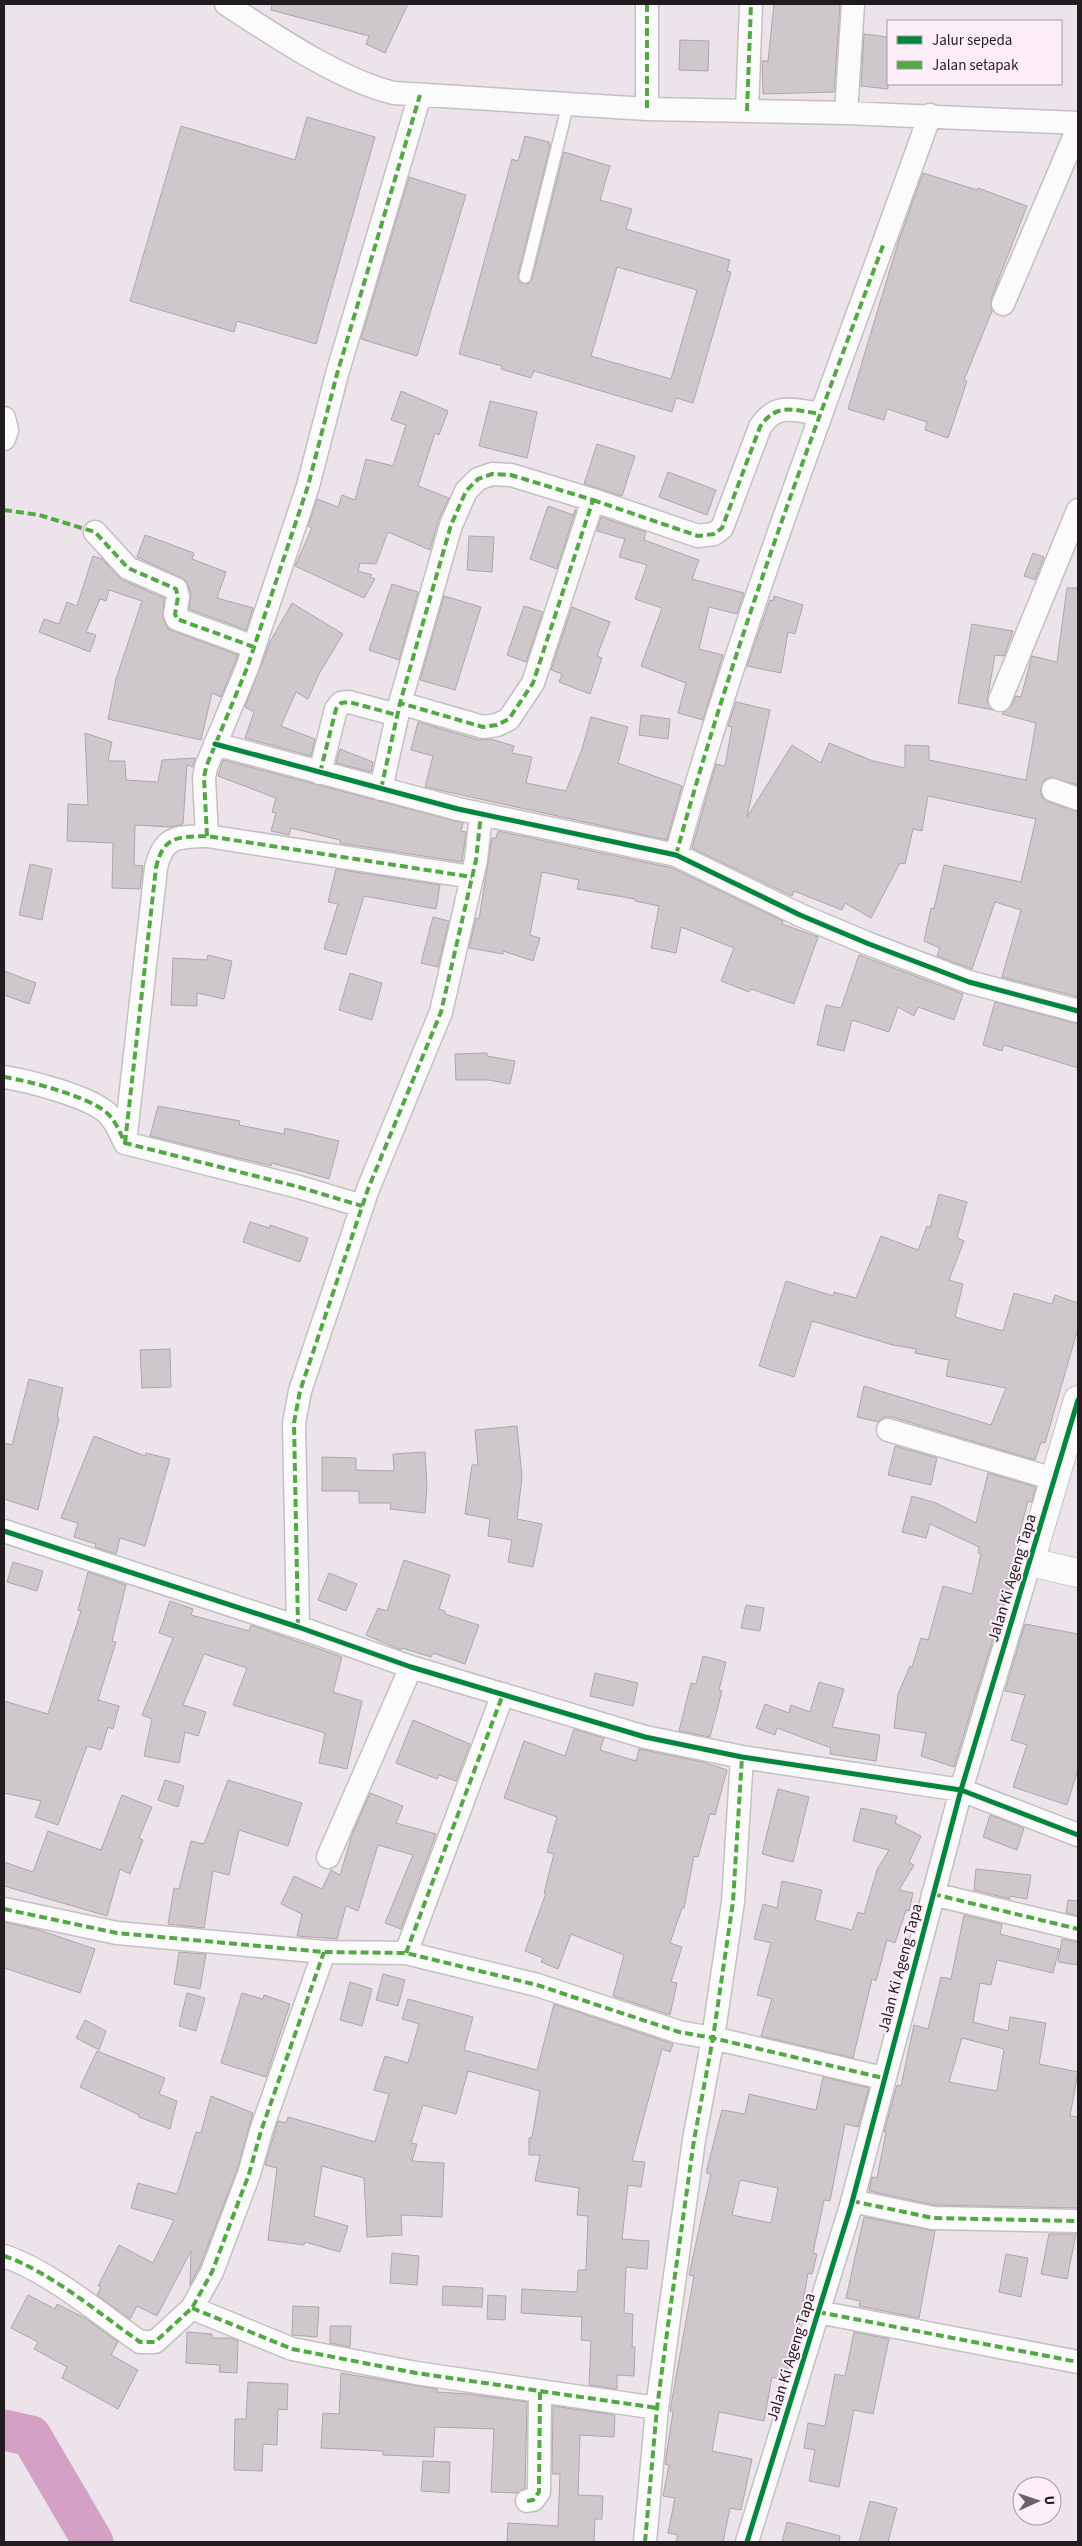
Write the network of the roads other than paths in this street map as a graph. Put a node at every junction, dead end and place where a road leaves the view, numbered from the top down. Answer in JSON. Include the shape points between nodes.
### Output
{"nodes":[{"id":1,"x":226,"y":4,"type":"edge"},
{"id":2,"x":646,"y":4,"type":"edge"},
{"id":3,"x":751,"y":4,"type":"edge"},
{"id":4,"x":853,"y":4,"type":"edge"},
{"id":5,"x":420,"y":95,"type":"junction"},
{"id":6,"x":568,"y":104,"type":"junction"},
{"id":7,"x":648,"y":109,"type":"junction"},
{"id":8,"x":747,"y":111,"type":"junction"},
{"id":9,"x":846,"y":113,"type":"junction"},
{"id":10,"x":930,"y":115,"type":"junction"},
{"id":11,"x":1078,"y":123,"type":"edge"},
{"id":12,"x":1078,"y":128,"type":"edge"},
{"id":13,"x":525,"y":277,"type":"dead end"},
{"id":14,"x":1003,"y":304,"type":"dead end"},
{"id":15,"x":820,"y":414,"type":"junction"},
{"id":16,"x":4,"y":418,"type":"edge"},
{"id":17,"x":4,"y":439,"type":"edge"},
{"id":18,"x":593,"y":500,"type":"junction"},
{"id":19,"x":1078,"y":510,"type":"edge"},
{"id":20,"x":95,"y":532,"type":"dead end"},
{"id":21,"x":254,"y":647,"type":"junction"},
{"id":22,"x":1000,"y":700,"type":"dead end"},
{"id":23,"x":399,"y":709,"type":"junction"},
{"id":24,"x":215,"y":744,"type":"junction"},
{"id":25,"x":320,"y":773,"type":"junction"},
{"id":26,"x":381,"y":789,"type":"junction"},
{"id":27,"x":1053,"y":790,"type":"dead end"},
{"id":28,"x":1078,"y":799,"type":"edge"},
{"id":29,"x":481,"y":814,"type":"junction"},
{"id":30,"x":207,"y":836,"type":"junction"},
{"id":31,"x":676,"y":855,"type":"junction"},
{"id":32,"x":472,"y":877,"type":"junction"},
{"id":33,"x":1078,"y":1011,"type":"edge"},
{"id":34,"x":4,"y":1077,"type":"edge"},
{"id":35,"x":125,"y":1143,"type":"junction"},
{"id":36,"x":362,"y":1206,"type":"junction"},
{"id":37,"x":1078,"y":1400,"type":"edge"},
{"id":38,"x":888,"y":1430,"type":"dead end"},
{"id":39,"x":1054,"y":1480,"type":"junction"},
{"id":40,"x":4,"y":1531,"type":"edge"},
{"id":41,"x":1078,"y":1573,"type":"edge"},
{"id":42,"x":1026,"y":1577,"type":"junction"},
{"id":43,"x":298,"y":1626,"type":"junction"},
{"id":44,"x":411,"y":1667,"type":"junction"},
{"id":45,"x":503,"y":1694,"type":"junction"},
{"id":46,"x":733,"y":1755,"type":"junction"},
{"id":47,"x":961,"y":1790,"type":"junction"},
{"id":48,"x":1078,"y":1835,"type":"edge"},
{"id":49,"x":328,"y":1857,"type":"dead end"},
{"id":50,"x":933,"y":1894,"type":"junction"},
{"id":51,"x":4,"y":1909,"type":"edge"},
{"id":52,"x":1078,"y":1930,"type":"edge"},
{"id":53,"x":324,"y":1952,"type":"junction"},
{"id":54,"x":406,"y":1953,"type":"junction"},
{"id":55,"x":696,"y":2036,"type":"junction"},
{"id":56,"x":883,"y":2078,"type":"junction"},
{"id":57,"x":852,"y":2201,"type":"junction"},
{"id":58,"x":1078,"y":2221,"type":"edge"},
{"id":59,"x":4,"y":2256,"type":"edge"},
{"id":60,"x":192,"y":2308,"type":"junction"},
{"id":61,"x":818,"y":2312,"type":"junction"},
{"id":62,"x":1078,"y":2362,"type":"edge"},
{"id":63,"x":540,"y":2392,"type":"junction"},
{"id":64,"x":654,"y":2407,"type":"junction"},
{"id":65,"x":527,"y":2501,"type":"dead end"},
{"id":66,"x":645,"y":2542,"type":"edge"},
{"id":67,"x":747,"y":2542,"type":"edge"}],
"edges":[{"from":1,"to":5,"type":"street","via":[[352,78],[378,89]]},
{"from":2,"to":7,"type":"street"},
{"from":3,"to":8,"type":"street"},
{"from":4,"to":9,"type":"street"},
{"from":5,"to":6,"type":"street"},
{"from":5,"to":21,"type":"street","via":[[308,486]]},
{"from":6,"to":7,"type":"street"},
{"from":6,"to":13,"type":"lane"},
{"from":7,"to":8,"type":"street"},
{"from":8,"to":9,"type":"street"},
{"from":9,"to":10,"type":"street"},
{"from":10,"to":11,"type":"street"},
{"from":10,"to":15,"type":"street"},
{"from":12,"to":14,"type":"street"},
{"from":15,"to":18,"type":"street","via":[[790,409],[768,414],[760,426],[722,528],[714,534],[698,536]]},
{"from":15,"to":31,"type":"street","via":[[706,746]]},
{"from":16,"to":17,"type":"street","via":[[7,430]]},
{"from":18,"to":23,"type":"street","via":[[533,683],[509,719],[484,727]]},
{"from":18,"to":23,"type":"street","via":[[511,476],[492,474],[478,480],[466,491],[451,526]]},
{"from":19,"to":22,"type":"street"},
{"from":20,"to":21,"type":"street","via":[[128,568],[176,590],[174,614],[177,618]]},
{"from":21,"to":24,"type":"street"},
{"from":23,"to":25,"type":"street","via":[[341,703],[336,708]]},
{"from":23,"to":26,"type":"street"},
{"from":24,"to":25,"type":"street"},
{"from":24,"to":30,"type":"street","via":[[204,778]]},
{"from":25,"to":26,"type":"street"},
{"from":26,"to":29,"type":"street"},
{"from":27,"to":28,"type":"street"},
{"from":29,"to":31,"type":"street"},
{"from":29,"to":32,"type":"street"},
{"from":30,"to":32,"type":"street"},
{"from":30,"to":35,"type":"street","via":[[171,840],[160,850]]},
{"from":31,"to":33,"type":"street","via":[[800,915],[869,944],[968,982]]},
{"from":32,"to":36,"type":"street","via":[[440,1012]]},
{"from":34,"to":35,"type":"street","via":[[63,1092],[96,1106],[112,1119]]},
{"from":35,"to":36,"type":"street"},
{"from":36,"to":43,"type":"street","via":[[300,1391],[294,1423]]},
{"from":37,"to":39,"type":"street","name":"Jalan Ki Ageng Tapa"},
{"from":38,"to":39,"type":"street"},
{"from":39,"to":42,"type":"street","name":"Jalan Ki Ageng Tapa"},
{"from":40,"to":43,"type":"street"},
{"from":41,"to":42,"type":"street","name":"Jalan Ki Ageng Tapa"},
{"from":42,"to":47,"type":"street","name":"Jalan Ki Ageng Tapa"},
{"from":43,"to":44,"type":"street"},
{"from":44,"to":45,"type":"street"},
{"from":44,"to":49,"type":"street"},
{"from":45,"to":46,"type":"street","via":[[645,1737]]},
{"from":45,"to":54,"type":"street"},
{"from":46,"to":47,"type":"street"},
{"from":46,"to":55,"type":"street","via":[[733,1902]]},
{"from":47,"to":48,"type":"street"},
{"from":47,"to":50,"type":"street","name":"Jalan Ki Ageng Tapa"},
{"from":50,"to":52,"type":"street"},
{"from":50,"to":56,"type":"street","name":"Jalan Ki Ageng Tapa"},
{"from":51,"to":53,"type":"street","via":[[117,1932]]},
{"from":53,"to":54,"type":"street"},
{"from":53,"to":60,"type":"street","via":[[249,2174],[212,2272]]},
{"from":54,"to":55,"type":"street","via":[[537,1985]]},
{"from":55,"to":56,"type":"street"},
{"from":55,"to":64,"type":"street","via":[[694,2140]]},
{"from":56,"to":57,"type":"street","name":"Jalan Ki Ageng Tapa"},
{"from":57,"to":58,"type":"street","via":[[933,2218]]},
{"from":57,"to":61,"type":"street","name":"Jalan Ki Ageng Tapa"},
{"from":59,"to":60,"type":"street","via":[[54,2282],[140,2342],[155,2342]]},
{"from":60,"to":63,"type":"street","via":[[292,2349]]},
{"from":61,"to":62,"type":"street"},
{"from":61,"to":67,"type":"street","name":"Jalan Ki Ageng Tapa"},
{"from":63,"to":64,"type":"street"},
{"from":63,"to":65,"type":"street","via":[[539,2492]]},
{"from":64,"to":66,"type":"street"}]}
